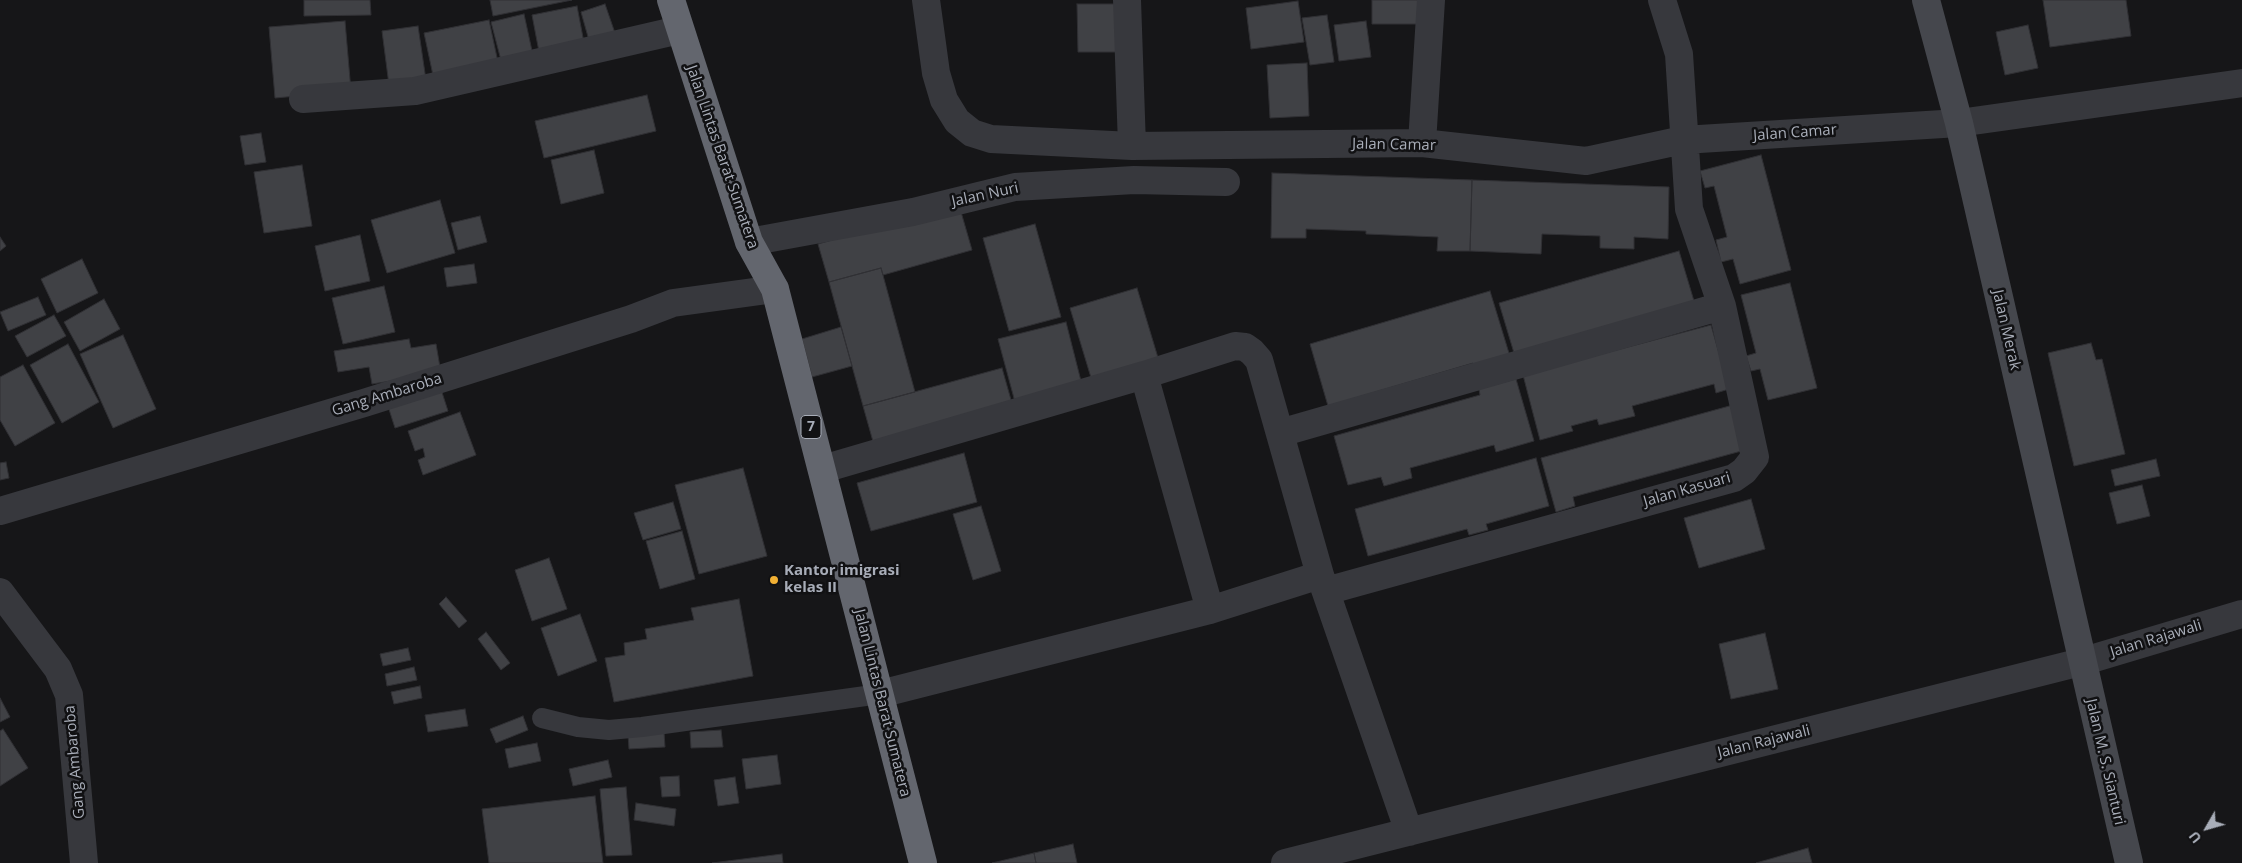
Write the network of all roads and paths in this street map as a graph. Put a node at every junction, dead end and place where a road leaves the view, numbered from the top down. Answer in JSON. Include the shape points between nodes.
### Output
{"nodes":[{"id":1,"x":671,"y":0,"type":"edge"},
{"id":2,"x":926,"y":0,"type":"edge"},
{"id":3,"x":1126,"y":0,"type":"edge"},
{"id":4,"x":1431,"y":0,"type":"edge"},
{"id":5,"x":1662,"y":0,"type":"edge"},
{"id":6,"x":1926,"y":0,"type":"edge"},
{"id":7,"x":679,"y":30,"type":"junction"},
{"id":8,"x":2242,"y":82,"type":"edge"},
{"id":9,"x":303,"y":99,"type":"dead end"},
{"id":10,"x":1959,"y":123,"type":"junction"},
{"id":11,"x":1683,"y":140,"type":"junction"},
{"id":12,"x":1422,"y":143,"type":"junction"},
{"id":13,"x":1132,"y":146,"type":"junction"},
{"id":14,"x":1226,"y":182,"type":"dead end"},
{"id":15,"x":749,"y":242,"type":"junction"},
{"id":16,"x":775,"y":289,"type":"junction"},
{"id":17,"x":1722,"y":306,"type":"junction"},
{"id":18,"x":1144,"y":375,"type":"junction"},
{"id":19,"x":1280,"y":433,"type":"junction"},
{"id":20,"x":822,"y":469,"type":"junction"},
{"id":21,"x":0,"y":511,"type":"edge"},
{"id":22,"x":1323,"y":583,"type":"junction"},
{"id":23,"x":0,"y":592,"type":"edge"},
{"id":24,"x":1210,"y":610,"type":"junction"},
{"id":25,"x":2242,"y":614,"type":"edge"},
{"id":26,"x":2081,"y":662,"type":"junction"},
{"id":27,"x":880,"y":694,"type":"junction"},
{"id":28,"x":542,"y":718,"type":"dead end"},
{"id":29,"x":1409,"y":832,"type":"junction"},
{"id":30,"x":84,"y":863,"type":"edge"},
{"id":31,"x":923,"y":863,"type":"edge"},
{"id":32,"x":1285,"y":863,"type":"edge"},
{"id":33,"x":2129,"y":863,"type":"edge"}],
"edges":[{"from":1,"to":7,"type":"highway","name":"Jalan Lintas Barat Sumatera","number":"7"},
{"from":2,"to":13,"type":"street","name":"Jalan Camar","via":[[936,73],[944,100],[957,121],[972,133],[991,140]]},
{"from":3,"to":13,"type":"street"},
{"from":4,"to":12,"type":"street"},
{"from":5,"to":11,"type":"street","name":"Jalan Kasuari","via":[[1679,54]]},
{"from":6,"to":10,"type":"street","name":"Jalan Merak"},
{"from":7,"to":9,"type":"street","via":[[415,91]]},
{"from":7,"to":15,"type":"highway","name":"Jalan Lintas Barat Sumatera","number":"7"},
{"from":8,"to":10,"type":"street","name":"Jalan Camar"},
{"from":10,"to":11,"type":"street","name":"Jalan Camar"},
{"from":10,"to":26,"type":"street","name":"Jalan Merak"},
{"from":11,"to":12,"type":"street","name":"Jalan Camar","via":[[1586,161]]},
{"from":11,"to":17,"type":"street","name":"Jalan Kasuari","via":[[1689,209]]},
{"from":12,"to":13,"type":"street","name":"Jalan Camar"},
{"from":14,"to":15,"type":"street","name":"Jalan Nuri","via":[[1134,180],[1016,187],[913,212]]},
{"from":15,"to":16,"type":"highway","name":"Jalan Lintas Barat Sumatera","number":"7"},
{"from":16,"to":20,"type":"highway","name":"Jalan Lintas Barat Sumatera","number":"7"},
{"from":16,"to":21,"type":"street","name":"Gang Ambaroba","via":[[673,303],[364,403]]},
{"from":17,"to":19,"type":"street"},
{"from":17,"to":22,"type":"street","name":"Jalan Kasuari","via":[[1755,457],[1734,478]]},
{"from":18,"to":19,"type":"street","via":[[1235,346],[1245,347],[1259,360]]},
{"from":18,"to":20,"type":"street"},
{"from":18,"to":24,"type":"street"},
{"from":19,"to":22,"type":"street"},
{"from":20,"to":27,"type":"highway","name":"Jalan Lintas Barat Sumatera","number":"7"},
{"from":22,"to":24,"type":"street","name":"Jalan Kasuari"},
{"from":22,"to":29,"type":"street"},
{"from":23,"to":30,"type":"street","name":"Gang Ambaroba","via":[[58,669],[69,695]]},
{"from":24,"to":27,"type":"street","name":"Jalan Kasuari"},
{"from":25,"to":26,"type":"street","name":"Jalan Rajawali"},
{"from":26,"to":29,"type":"street","name":"Jalan Rajawali"},
{"from":26,"to":33,"type":"street","name":"Jalan M. S. Sianturi"},
{"from":27,"to":28,"type":"lane","via":[[617,729],[578,727]]},
{"from":27,"to":31,"type":"highway","name":"Jalan Lintas Barat Sumatera","number":"7"},
{"from":29,"to":32,"type":"street","name":"Jalan Rajawali"}]}
